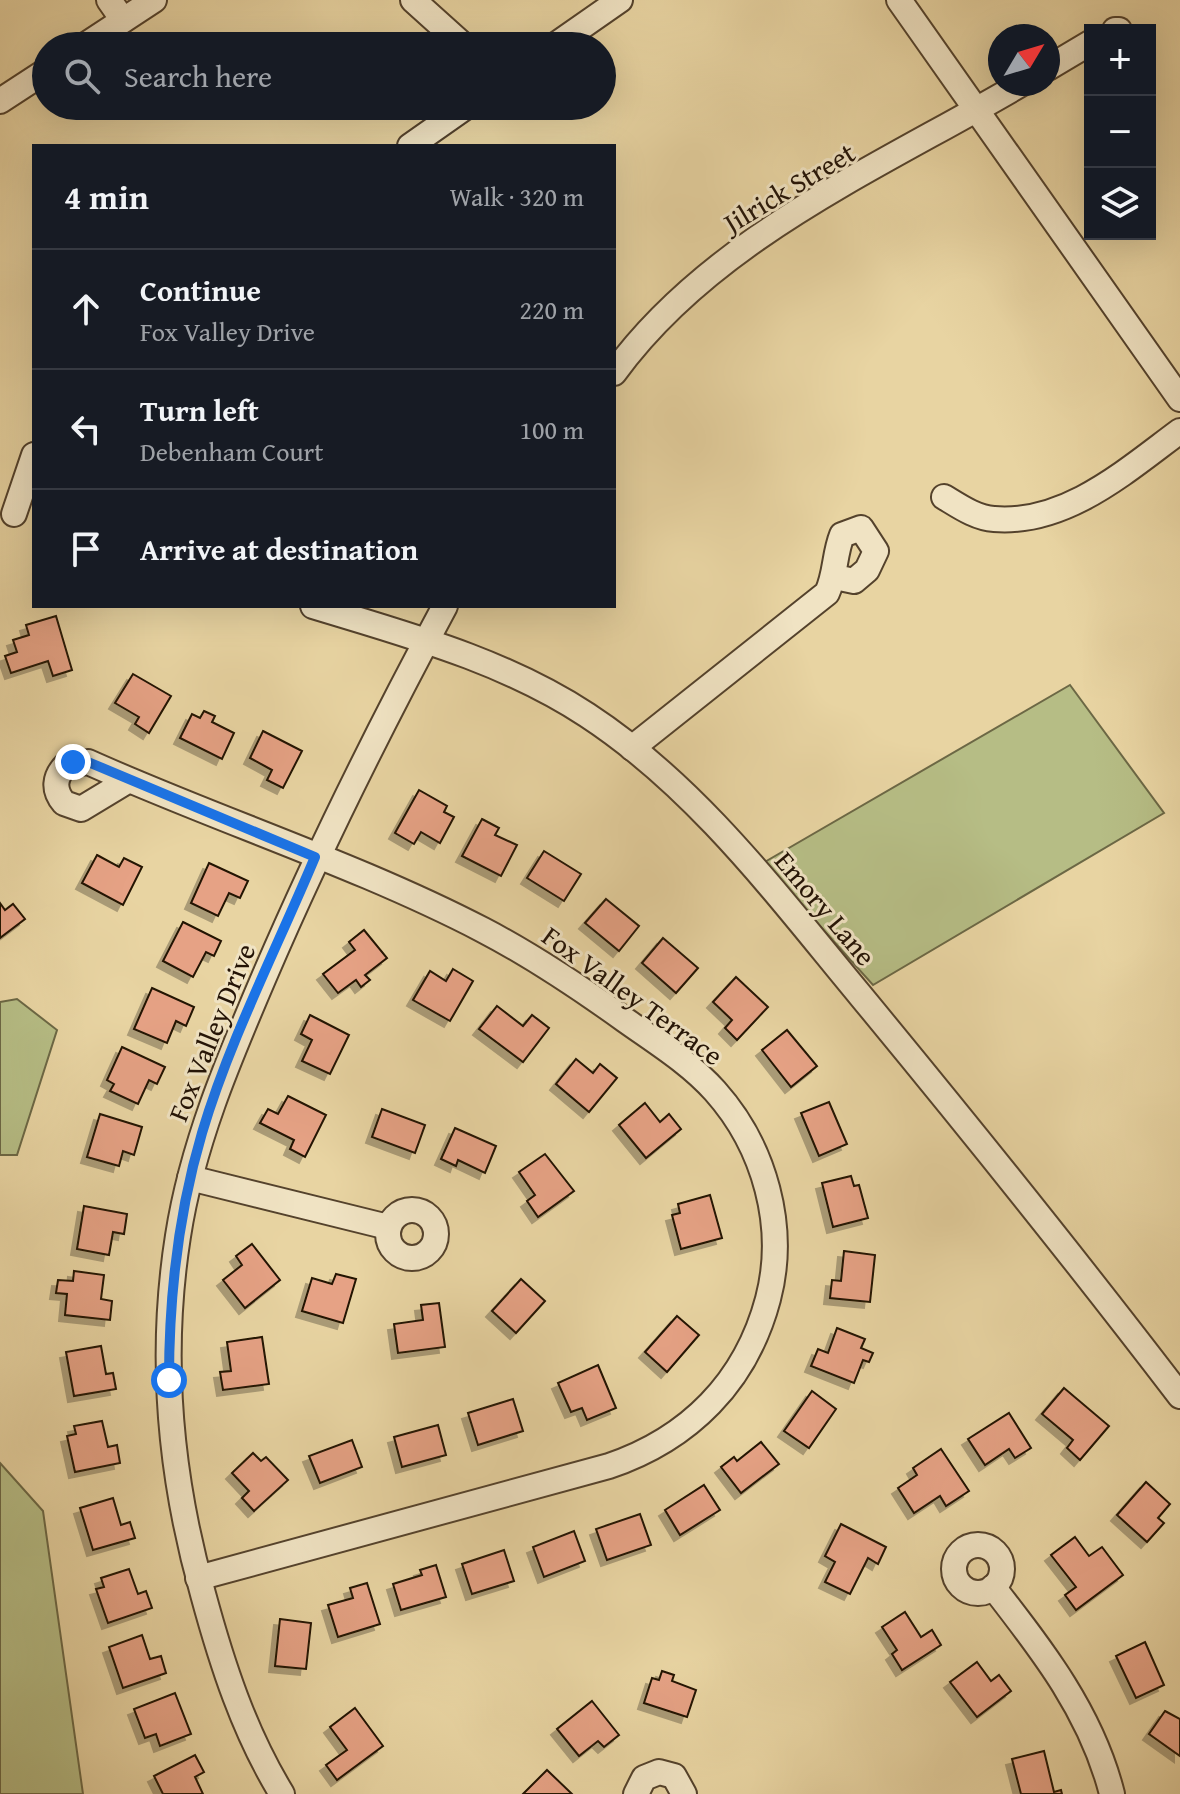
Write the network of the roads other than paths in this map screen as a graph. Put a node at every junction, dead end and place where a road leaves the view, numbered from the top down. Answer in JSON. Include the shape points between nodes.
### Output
{"nodes":[{"id":1,"x":109,"y":0,"type":"edge"},
{"id":2,"x":154,"y":0,"type":"edge"},
{"id":3,"x":413,"y":0,"type":"edge"},
{"id":4,"x":620,"y":0,"type":"edge"},
{"id":5,"x":899,"y":0,"type":"edge"},
{"id":6,"x":123,"y":20,"type":"junction"},
{"id":7,"x":105,"y":32,"type":"edge"},
{"id":8,"x":448,"y":32,"type":"edge"},
{"id":9,"x":574,"y":32,"type":"edge"},
{"id":10,"x":1084,"y":52,"type":"edge"},
{"id":11,"x":1060,"y":63,"type":"edge"},
{"id":12,"x":32,"y":80,"type":"edge"},
{"id":13,"x":1001,"y":96,"type":"edge"},
{"id":14,"x":0,"y":101,"type":"edge"},
{"id":15,"x":976,"y":111,"type":"junction"},
{"id":16,"x":447,"y":120,"type":"edge"},
{"id":17,"x":413,"y":144,"type":"edge"},
{"id":18,"x":616,"y":371,"type":"edge"},
{"id":19,"x":1180,"y":399,"type":"edge"},
{"id":20,"x":1180,"y":431,"type":"edge"},
{"id":21,"x":32,"y":462,"type":"edge"},
{"id":22,"x":944,"y":497,"type":"dead end"},
{"id":23,"x":16,"y":514,"type":"edge"},
{"id":24,"x":835,"y":577,"type":"dead end"},
{"id":25,"x":320,"y":608,"type":"edge"},
{"id":26,"x":444,"y":608,"type":"edge"},
{"id":27,"x":427,"y":641,"type":"junction"},
{"id":28,"x":632,"y":748,"type":"junction"},
{"id":29,"x":129,"y":780,"type":"dead end"},
{"id":30,"x":315,"y":857,"type":"junction"},
{"id":31,"x":190,"y":1178,"type":"junction"},
{"id":32,"x":388,"y":1227,"type":"dead end"},
{"id":33,"x":1180,"y":1396,"type":"edge"},
{"id":34,"x":198,"y":1578,"type":"junction"},
{"id":35,"x":993,"y":1587,"type":"dead end"},
{"id":36,"x":282,"y":1794,"type":"edge"},
{"id":37,"x":636,"y":1794,"type":"edge"},
{"id":38,"x":684,"y":1794,"type":"edge"},
{"id":39,"x":1112,"y":1794,"type":"edge"}],
"edges":[{"from":1,"to":6,"type":"street"},
{"from":2,"to":6,"type":"street"},
{"from":3,"to":8,"type":"street"},
{"from":4,"to":9,"type":"street"},
{"from":5,"to":15,"type":"street"},
{"from":6,"to":7,"type":"street"},
{"from":10,"to":11,"type":"street"},
{"from":12,"to":14,"type":"street"},
{"from":13,"to":15,"type":"street","name":"Jilrick Street"},
{"from":15,"to":18,"type":"street","name":"Jilrick Street","via":[[729,258],[665,312]]},
{"from":15,"to":19,"type":"street"},
{"from":16,"to":17,"type":"street"},
{"from":20,"to":22,"type":"street","via":[[1110,483],[1060,509],[994,519]]},
{"from":21,"to":23,"type":"street"},
{"from":24,"to":28,"type":"street","via":[[827,593]]},
{"from":25,"to":27,"type":"street","name":"Emory Lane"},
{"from":26,"to":27,"type":"street"},
{"from":27,"to":28,"type":"street","name":"Emory Lane","via":[[518,675]]},
{"from":27,"to":30,"type":"street","name":"Fox Valley Drive"},
{"from":28,"to":33,"type":"street","name":"Emory Lane","via":[[701,809],[797,920],[1006,1171]]},
{"from":29,"to":30,"type":"street","name":"Fox Valley Terrace"},
{"from":30,"to":31,"type":"street","name":"Fox Valley Drive","via":[[224,1071]]},
{"from":30,"to":34,"type":"street","name":"Fox Valley Terrace","via":[[517,948],[582,989],[705,1082],[744,1132],[764,1178],[774,1229],[771,1287],[755,1339],[726,1386],[694,1422],[653,1449],[609,1466]]},
{"from":31,"to":32,"type":"street"},
{"from":31,"to":34,"type":"street","name":"Fox Valley Drive","via":[[173,1276],[169,1380],[179,1485]]},
{"from":34,"to":36,"type":"street","name":"Fox Valley Drive","via":[[239,1709]]},
{"from":35,"to":39,"type":"street","via":[[1067,1687],[1097,1746]]},
{"from":37,"to":38,"type":"street","via":[[644,1778],[659,1772],[674,1776]]}]}
